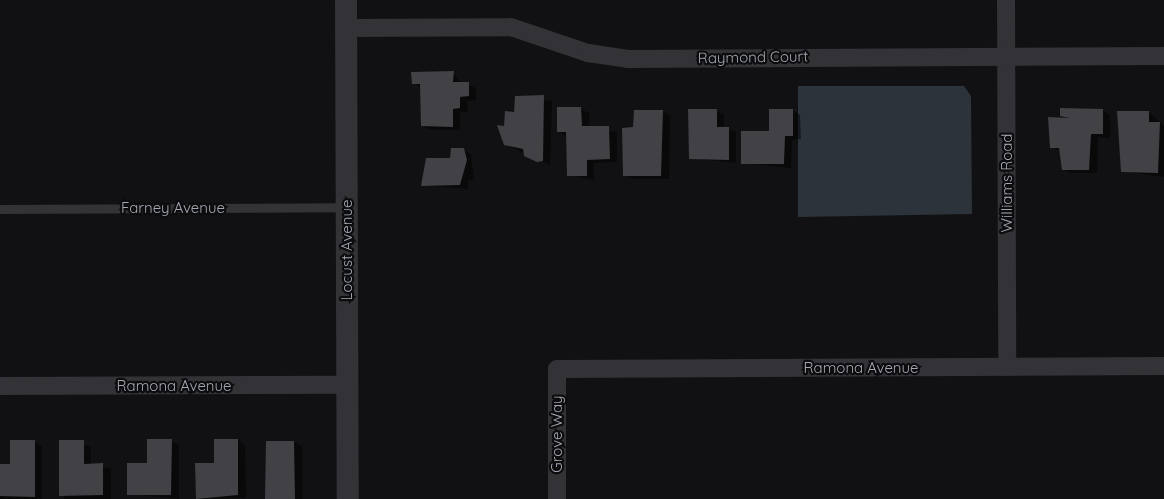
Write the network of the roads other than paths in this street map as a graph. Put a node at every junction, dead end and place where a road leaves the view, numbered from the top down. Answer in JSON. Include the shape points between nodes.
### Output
{"nodes":[{"id":1,"x":346,"y":0,"type":"edge"},
{"id":2,"x":1006,"y":0,"type":"edge"},
{"id":3,"x":346,"y":28,"type":"junction"},
{"id":4,"x":1006,"y":55,"type":"junction"},
{"id":5,"x":1164,"y":56,"type":"edge"},
{"id":6,"x":347,"y":207,"type":"junction"},
{"id":7,"x":0,"y":209,"type":"edge"},
{"id":8,"x":1164,"y":366,"type":"edge"},
{"id":9,"x":1007,"y":367,"type":"junction"},
{"id":10,"x":557,"y":369,"type":"joint"},
{"id":11,"x":348,"y":385,"type":"junction"},
{"id":12,"x":0,"y":386,"type":"edge"},
{"id":13,"x":348,"y":499,"type":"edge"},
{"id":14,"x":557,"y":499,"type":"edge"}],
"edges":[{"from":1,"to":3,"type":"street","name":"Locust Avenue"},
{"from":2,"to":4,"type":"street","name":"Williams Road"},
{"from":3,"to":4,"type":"street","name":"Raymond Court","via":[[511,27],[588,53],[628,58]]},
{"from":3,"to":6,"type":"street","name":"Locust Avenue"},
{"from":4,"to":5,"type":"street","name":"Raymond Court"},
{"from":4,"to":9,"type":"street","name":"Williams Road"},
{"from":6,"to":7,"type":"lane","name":"Farney Avenue"},
{"from":6,"to":11,"type":"street","name":"Locust Avenue"},
{"from":8,"to":9,"type":"street","name":"Ramona Avenue"},
{"from":9,"to":10,"type":"street","name":"Ramona Avenue"},
{"from":10,"to":14,"type":"street","name":"Grove Way"},
{"from":11,"to":12,"type":"street","name":"Ramona Avenue"},
{"from":11,"to":13,"type":"street","name":"Locust Avenue"}]}
